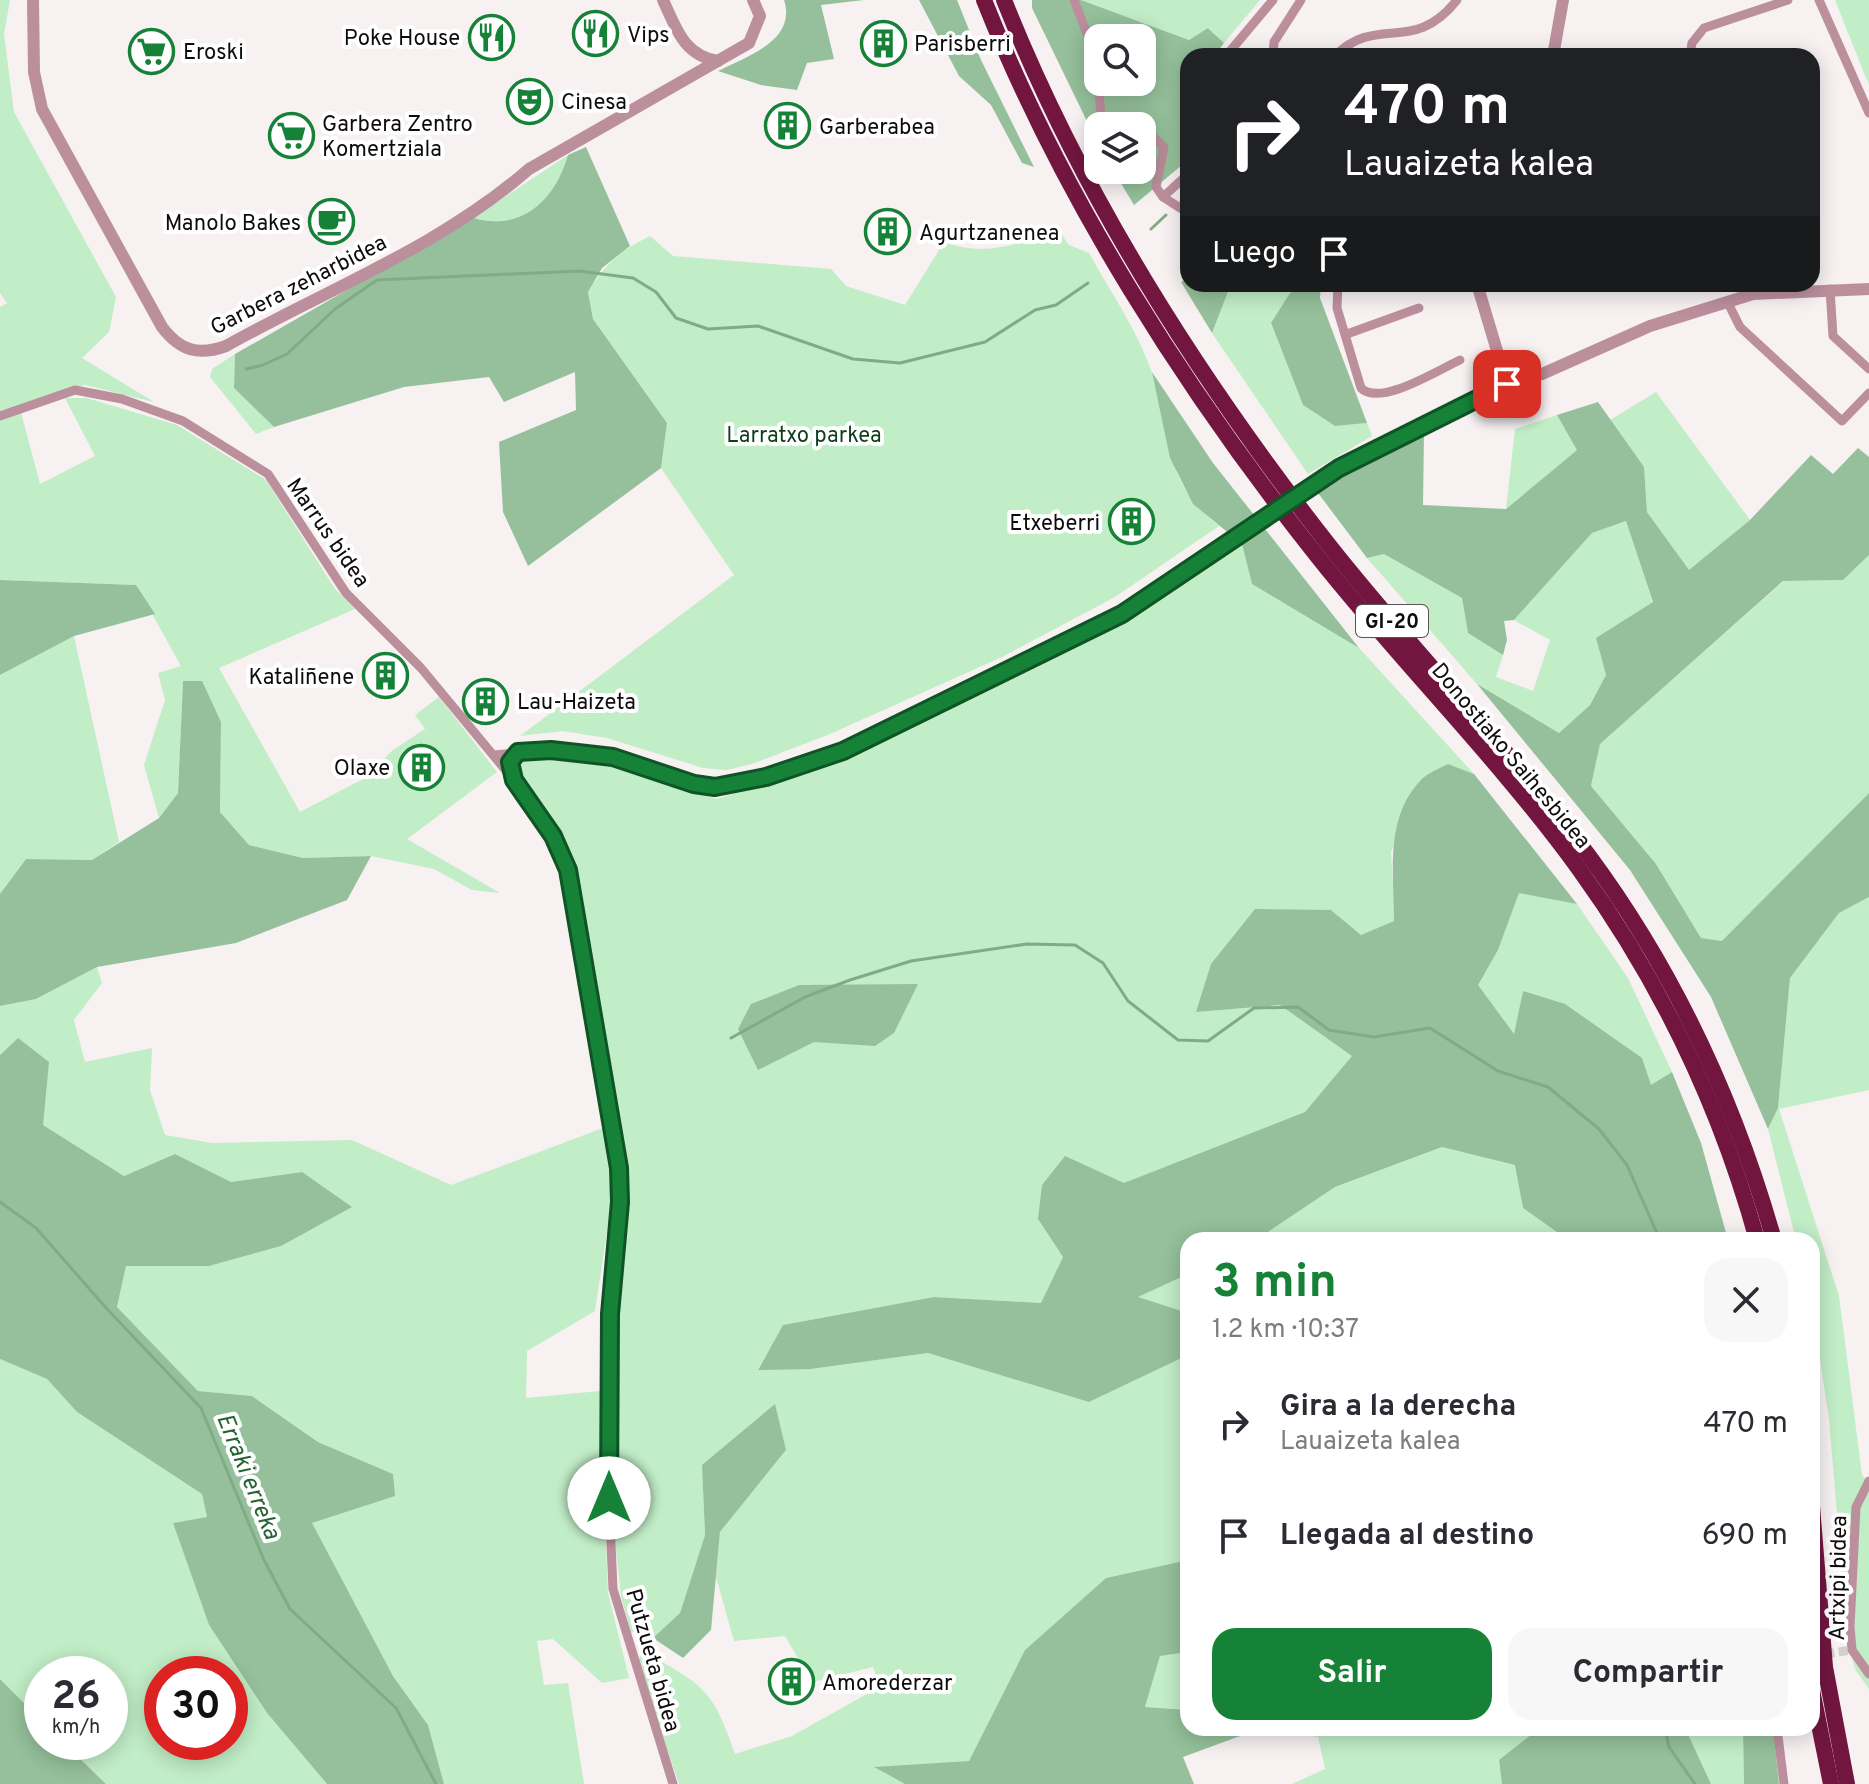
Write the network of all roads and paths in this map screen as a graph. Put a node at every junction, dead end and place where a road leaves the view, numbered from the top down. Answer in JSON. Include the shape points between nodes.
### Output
{"nodes":[{"id":1,"x":33,"y":0,"type":"edge"},
{"id":2,"x":663,"y":0,"type":"edge"},
{"id":3,"x":753,"y":0,"type":"edge"},
{"id":4,"x":984,"y":0,"type":"edge"},
{"id":5,"x":1004,"y":0,"type":"edge"},
{"id":6,"x":1074,"y":0,"type":"edge"},
{"id":7,"x":1273,"y":0,"type":"edge"},
{"id":8,"x":1301,"y":0,"type":"edge"},
{"id":9,"x":1457,"y":0,"type":"edge"},
{"id":10,"x":1563,"y":0,"type":"edge"},
{"id":11,"x":1788,"y":0,"type":"edge"},
{"id":12,"x":1819,"y":0,"type":"edge"},
{"id":13,"x":1084,"y":26,"type":"edge"},
{"id":14,"x":1233,"y":48,"type":"edge"},
{"id":15,"x":1274,"y":48,"type":"edge"},
{"id":16,"x":1345,"y":48,"type":"edge"},
{"id":17,"x":1555,"y":48,"type":"edge"},
{"id":18,"x":1691,"y":48,"type":"edge"},
{"id":19,"x":718,"y":61,"type":"junction"},
{"id":20,"x":1869,"y":113,"type":"edge"},
{"id":21,"x":1156,"y":137,"type":"edge"},
{"id":22,"x":1180,"y":181,"type":"edge"},
{"id":23,"x":1163,"y":197,"type":"junction"},
{"id":24,"x":1180,"y":208,"type":"edge"},
{"id":25,"x":1820,"y":289,"type":"edge"},
{"id":26,"x":1830,"y":289,"type":"junction"},
{"id":27,"x":1869,"y":289,"type":"edge"},
{"id":28,"x":1338,"y":292,"type":"edge"},
{"id":29,"x":1479,"y":292,"type":"edge"},
{"id":30,"x":1747,"y":292,"type":"edge"},
{"id":31,"x":1728,"y":303,"type":"junction"},
{"id":32,"x":1419,"y":308,"type":"dead end"},
{"id":33,"x":1347,"y":334,"type":"junction"},
{"id":34,"x":1460,"y":360,"type":"dead end"},
{"id":35,"x":1869,"y":369,"type":"edge"},
{"id":36,"x":1507,"y":384,"type":"junction"},
{"id":37,"x":1869,"y":393,"type":"edge"},
{"id":38,"x":0,"y":416,"type":"edge"},
{"id":39,"x":1339,"y":468,"type":"joint"},
{"id":40,"x":518,"y":752,"type":"junction"},
{"id":41,"x":494,"y":755,"type":"junction"},
{"id":42,"x":514,"y":780,"type":"junction"},
{"id":43,"x":1754,"y":1232,"type":"edge"},
{"id":44,"x":1771,"y":1232,"type":"edge"},
{"id":45,"x":1869,"y":1481,"type":"edge"},
{"id":46,"x":1820,"y":1605,"type":"edge"},
{"id":47,"x":1869,"y":1674,"type":"edge"},
{"id":48,"x":1820,"y":1730,"type":"edge"},
{"id":49,"x":1778,"y":1736,"type":"edge"},
{"id":50,"x":673,"y":1784,"type":"edge"},
{"id":51,"x":1784,"y":1784,"type":"edge"},
{"id":52,"x":1831,"y":1784,"type":"edge"},
{"id":53,"x":1847,"y":1784,"type":"edge"}],
"edges":[{"from":1,"to":19,"type":"street","name":"Garbera zeharbidea","via":[[34,72],[42,109],[162,327],[171,339],[195,352],[226,346],[447,230],[529,169]]},
{"from":2,"to":19,"type":"street","via":[[685,45],[701,59]]},
{"from":3,"to":19,"type":"street","name":"Garbera zeharbidea","via":[[760,16],[755,35]]},
{"from":4,"to":43,"type":"highway","name":"Donostiako Saihesbidea","number":"GI-20","via":[[1077,193],[1209,409],[1319,558],[1538,816],[1623,933],[1690,1056]]},
{"from":5,"to":44,"type":"highway","name":"Donostiako Saihesbidea","number":"GI-20","via":[[1092,186],[1222,400],[1331,547],[1564,823],[1636,925],[1716,1077]]},
{"from":6,"to":13,"type":"street"},
{"from":7,"to":14,"type":"street"},
{"from":8,"to":15,"type":"street"},
{"from":9,"to":16,"type":"street","via":[[1443,18],[1422,30],[1361,35]]},
{"from":10,"to":17,"type":"street"},
{"from":11,"to":18,"type":"street","via":[[1704,28]]},
{"from":12,"to":20,"type":"street"},
{"from":21,"to":23,"type":"street","via":[[1164,147],[1156,187]]},
{"from":22,"to":23,"type":"street"},
{"from":23,"to":24,"type":"street"},
{"from":25,"to":26,"type":"street"},
{"from":26,"to":27,"type":"street"},
{"from":26,"to":35,"type":"street","via":[[1833,336]]},
{"from":28,"to":33,"type":"street","via":[[1337,308]]},
{"from":29,"to":36,"type":"street"},
{"from":30,"to":31,"type":"street"},
{"from":31,"to":36,"type":"street","via":[[1650,326]]},
{"from":31,"to":37,"type":"street","via":[[1740,327],[1842,421]]},
{"from":32,"to":33,"type":"street"},
{"from":33,"to":34,"type":"street","via":[[1367,394],[1383,395]]},
{"from":36,"to":39,"type":"street"},
{"from":38,"to":41,"type":"street","name":"Marrus bidea","via":[[75,390],[122,399],[183,421],[268,474],[346,593],[421,668]]},
{"from":39,"to":40,"type":"street","bridge":true,"via":[[1122,614],[881,735],[766,777],[715,787],[613,757]]},
{"from":40,"to":41,"type":"street"},
{"from":40,"to":42,"type":"street","via":[[510,762]]},
{"from":41,"to":42,"type":"street","name":"Putzueta bidea"},
{"from":42,"to":50,"type":"street","name":"Putzueta bidea","via":[[553,836],[568,870],[619,1168],[610,1314],[613,1589]]},
{"from":45,"to":47,"type":"street","name":"Artxipi bidea","via":[[1856,1507],[1850,1626],[1852,1650]]},
{"from":46,"to":53,"type":"highway","via":[[1825,1667]]},
{"from":48,"to":52,"type":"highway"},
{"from":49,"to":51,"type":"street"}]}
